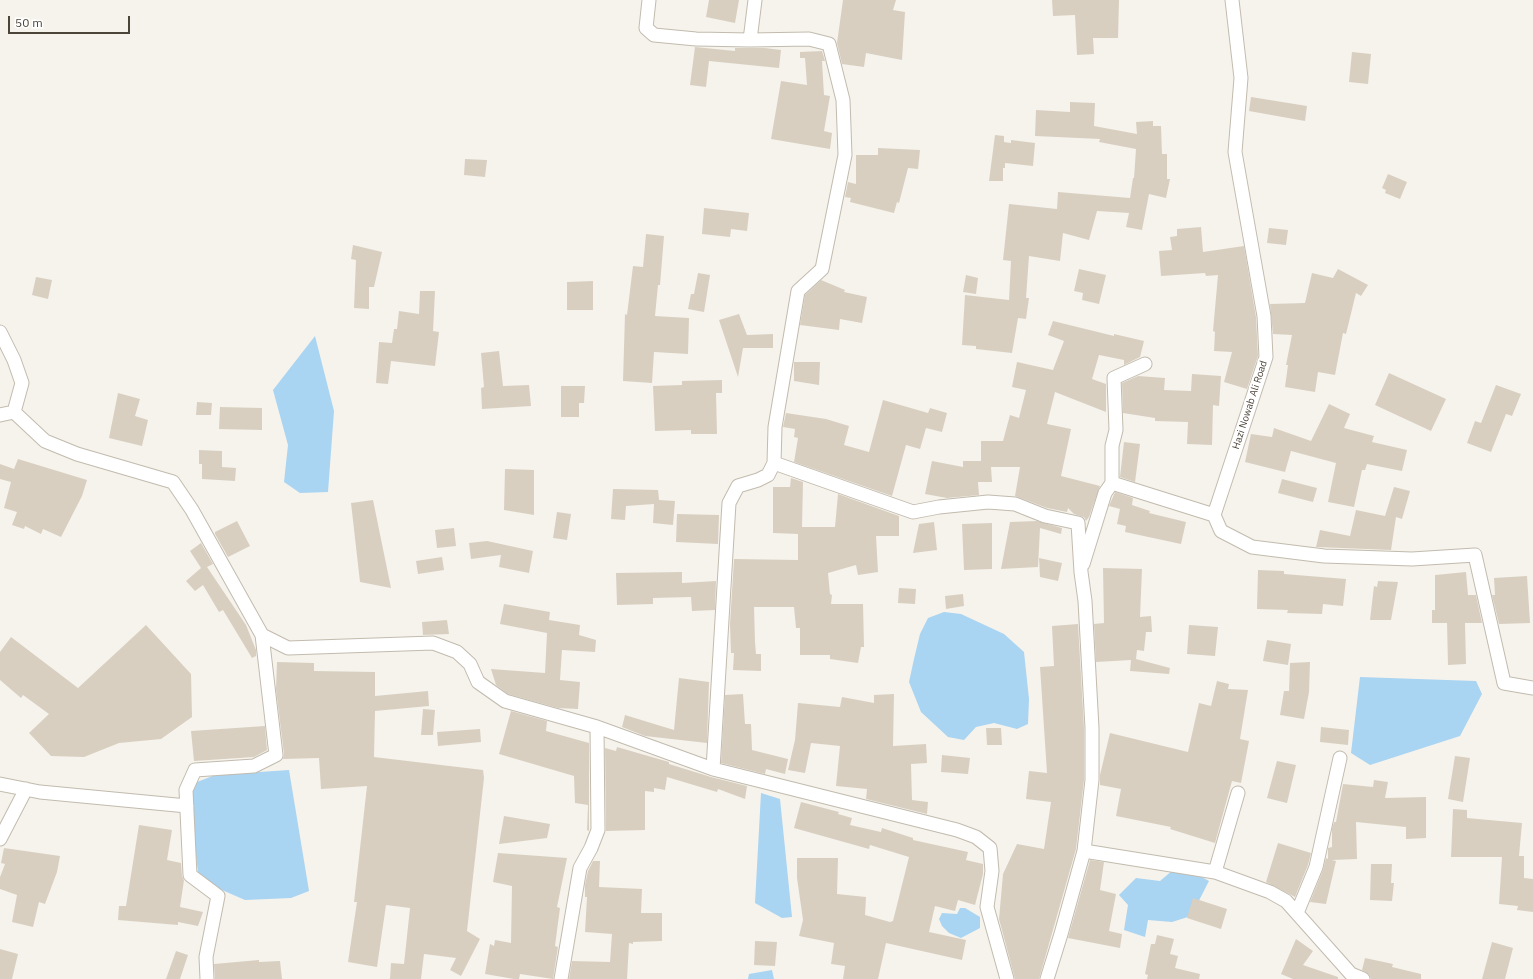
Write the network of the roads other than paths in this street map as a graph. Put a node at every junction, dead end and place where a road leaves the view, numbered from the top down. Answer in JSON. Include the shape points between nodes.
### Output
{"nodes":[{"id":1,"x":649,"y":0,"type":"edge"},
{"id":2,"x":755,"y":0,"type":"edge"},
{"id":3,"x":1232,"y":0,"type":"edge"},
{"id":4,"x":750,"y":40,"type":"junction"},
{"id":5,"x":0,"y":332,"type":"edge"},
{"id":6,"x":1145,"y":364,"type":"dead end"},
{"id":7,"x":14,"y":412,"type":"junction"},
{"id":8,"x":0,"y":415,"type":"edge"},
{"id":9,"x":774,"y":463,"type":"junction"},
{"id":10,"x":1112,"y":483,"type":"junction"},
{"id":11,"x":1214,"y":515,"type":"junction"},
{"id":12,"x":1081,"y":572,"type":"junction"},
{"id":13,"x":262,"y":635,"type":"junction"},
{"id":14,"x":1533,"y":688,"type":"edge"},
{"id":15,"x":597,"y":727,"type":"junction"},
{"id":16,"x":1340,"y":758,"type":"dead end"},
{"id":17,"x":713,"y":769,"type":"junction"},
{"id":18,"x":0,"y":784,"type":"edge"},
{"id":19,"x":26,"y":789,"type":"junction"},
{"id":20,"x":1238,"y":793,"type":"dead end"},
{"id":21,"x":187,"y":806,"type":"junction"},
{"id":22,"x":0,"y":839,"type":"edge"},
{"id":23,"x":1084,"y":851,"type":"junction"},
{"id":24,"x":1215,"y":872,"type":"junction"},
{"id":25,"x":1297,"y":914,"type":"junction"},
{"id":26,"x":207,"y":979,"type":"edge"},
{"id":27,"x":561,"y":979,"type":"edge"},
{"id":28,"x":1007,"y":979,"type":"edge"},
{"id":29,"x":1047,"y":979,"type":"edge"},
{"id":30,"x":1363,"y":979,"type":"edge"}],
"edges":[{"from":1,"to":4,"type":"street","via":[[646,28],[654,34],[696,39]]},
{"from":2,"to":4,"type":"street"},
{"from":3,"to":11,"type":"street","name":"Hazi Nowab Ali Road","via":[[1241,78],[1235,152],[1264,316],[1266,357]]},
{"from":4,"to":9,"type":"street","via":[[809,39],[829,44],[843,100],[845,155],[822,269],[798,291],[775,427]]},
{"from":5,"to":7,"type":"street","via":[[22,383]]},
{"from":6,"to":10,"type":"street","via":[[1114,378],[1116,430],[1112,446]]},
{"from":7,"to":8,"type":"street"},
{"from":7,"to":13,"type":"street","via":[[45,441],[77,454],[173,482],[192,510]]},
{"from":9,"to":12,"type":"street","via":[[913,512],[988,502],[1015,504],[1045,516],[1078,524]]},
{"from":9,"to":17,"type":"street","via":[[768,475],[738,486],[729,503]]},
{"from":10,"to":11,"type":"street"},
{"from":10,"to":12,"type":"street","via":[[1105,493]]},
{"from":11,"to":14,"type":"street","via":[[1221,531],[1252,546],[1338,556],[1412,559],[1475,555],[1504,683]]},
{"from":12,"to":23,"type":"street","via":[[1092,728],[1092,780]]},
{"from":13,"to":15,"type":"street","via":[[288,648],[434,643],[457,652],[470,664],[478,682],[505,701]]},
{"from":13,"to":21,"type":"street","via":[[276,754],[254,766],[195,770],[186,790]]},
{"from":15,"to":17,"type":"street"},
{"from":15,"to":27,"type":"street","via":[[598,830],[592,848],[580,868]]},
{"from":16,"to":25,"type":"street","via":[[1316,867]]},
{"from":17,"to":28,"type":"street","via":[[957,830],[976,837],[990,848],[992,871],[987,907]]},
{"from":18,"to":19,"type":"street"},
{"from":19,"to":21,"type":"street"},
{"from":19,"to":22,"type":"street"},
{"from":20,"to":24,"type":"street"},
{"from":21,"to":26,"type":"street","via":[[190,875],[218,896],[206,957]]},
{"from":23,"to":24,"type":"street"},
{"from":23,"to":29,"type":"street"},
{"from":24,"to":25,"type":"street","via":[[1270,892],[1286,901]]},
{"from":25,"to":30,"type":"street","via":[[1351,974]]}]}
